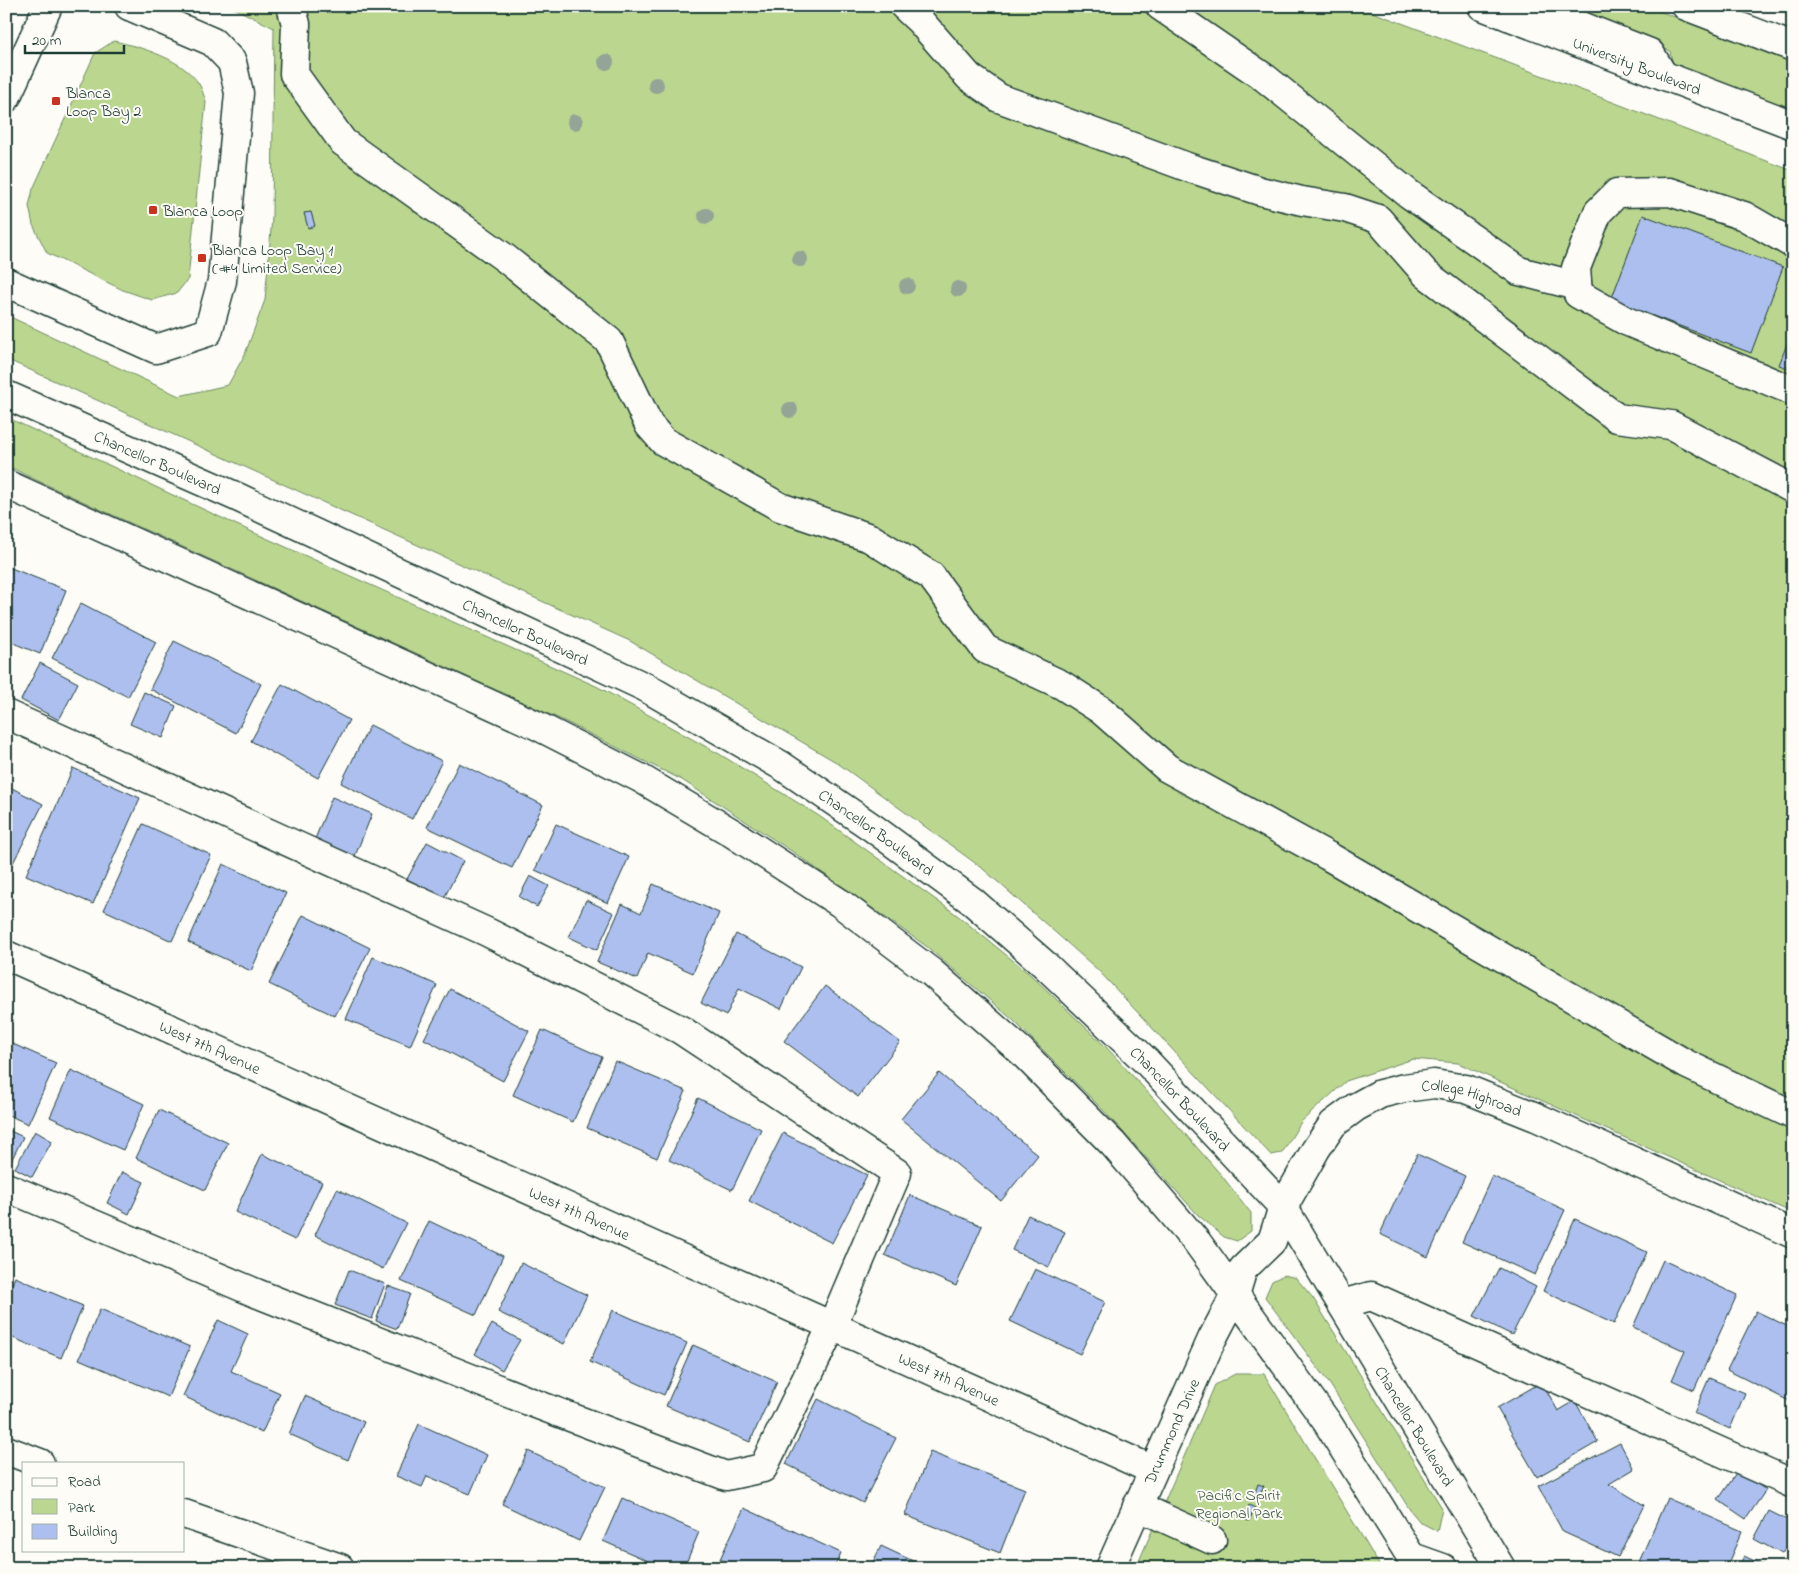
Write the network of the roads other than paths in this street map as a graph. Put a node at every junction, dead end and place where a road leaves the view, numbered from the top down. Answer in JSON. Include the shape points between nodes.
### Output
{"nodes":[{"id":1,"x":48,"y":6,"type":"edge"},
{"id":2,"x":129,"y":6,"type":"edge"},
{"id":3,"x":290,"y":6,"type":"edge"},
{"id":4,"x":904,"y":6,"type":"edge"},
{"id":5,"x":1160,"y":6,"type":"edge"},
{"id":6,"x":1482,"y":6,"type":"edge"},
{"id":7,"x":1686,"y":6,"type":"edge"},
{"id":8,"x":1793,"y":47,"type":"edge"},
{"id":9,"x":6,"y":98,"type":"edge"},
{"id":10,"x":1793,"y":125,"type":"edge"},
{"id":11,"x":1793,"y":244,"type":"edge"},
{"id":12,"x":6,"y":282,"type":"edge"},
{"id":13,"x":1577,"y":286,"type":"junction"},
{"id":14,"x":1793,"y":391,"type":"edge"},
{"id":15,"x":6,"y":395,"type":"edge"},
{"id":16,"x":6,"y":484,"type":"edge"},
{"id":17,"x":1793,"y":489,"type":"edge"},
{"id":18,"x":6,"y":714,"type":"edge"},
{"id":19,"x":6,"y":955,"type":"edge"},
{"id":20,"x":1793,"y":1115,"type":"edge"},
{"id":21,"x":6,"y":1187,"type":"edge"},
{"id":22,"x":1283,"y":1207,"type":"junction"},
{"id":23,"x":1793,"y":1234,"type":"edge"},
{"id":24,"x":1235,"y":1295,"type":"junction"},
{"id":25,"x":1342,"y":1304,"type":"junction"},
{"id":26,"x":832,"y":1326,"type":"junction"},
{"id":27,"x":6,"y":1450,"type":"edge"},
{"id":28,"x":37,"y":1462,"type":"edge"},
{"id":29,"x":1153,"y":1470,"type":"junction"},
{"id":30,"x":1793,"y":1484,"type":"edge"},
{"id":31,"x":1137,"y":1506,"type":"junction"},
{"id":32,"x":185,"y":1514,"type":"edge"},
{"id":33,"x":1212,"y":1540,"type":"dead end"},
{"id":34,"x":1415,"y":1563,"type":"edge"},
{"id":35,"x":340,"y":1568,"type":"edge"},
{"id":36,"x":1110,"y":1568,"type":"edge"},
{"id":37,"x":1443,"y":1568,"type":"edge"},
{"id":38,"x":1501,"y":1568,"type":"edge"}],
"edges":[{"from":1,"to":9,"type":"street"},
{"from":2,"to":12,"type":"street","via":[[213,42],[232,62],[239,93],[222,282],[208,332],[156,348]]},
{"from":3,"to":20,"type":"street","via":[[296,24],[294,74],[343,142],[505,258],[609,341],[649,424],[663,441],[780,507],[870,538],[931,576],[985,650],[1062,685],[1101,710],[1166,768],[1328,856],[1686,1064]]},
{"from":4,"to":17,"type":"street","via":[[969,77],[999,98],[1260,191],[1346,208],[1378,219],[1426,274],[1617,418],[1672,425]]},
{"from":5,"to":13,"type":"street","via":[[1266,78],[1409,194],[1519,270]]},
{"from":6,"to":10,"type":"street","name":"University Boulevard"},
{"from":7,"to":8,"type":"street"},
{"from":11,"to":13,"type":"street","via":[[1744,216],[1670,192],[1617,192],[1598,212],[1576,268]]},
{"from":13,"to":14,"type":"street","via":[[1578,294],[1626,321]]},
{"from":15,"to":22,"type":"street","name":"Chancellor Boulevard","via":[[234,496],[636,682],[782,766],[972,901],[1147,1062]]},
{"from":16,"to":24,"type":"street","via":[[536,725],[648,782],[832,898],[931,972],[1021,1050],[1113,1144],[1197,1242]]},
{"from":18,"to":26,"type":"street","via":[[487,932],[681,1030],[897,1173]]},
{"from":19,"to":26,"type":"street","name":"West 7th Avenue"},
{"from":21,"to":26,"type":"street","via":[[265,1297],[726,1476],[763,1468]]},
{"from":22,"to":23,"type":"street","name":"College Highroad","via":[[1333,1124],[1380,1094],[1434,1084],[1466,1089],[1536,1117]]},
{"from":22,"to":24,"type":"street","name":"College Highroad","via":[[1272,1241],[1244,1269]]},
{"from":22,"to":25,"type":"street","name":"Chancellor Boulevard"},
{"from":24,"to":29,"type":"street","name":"Drummond Drive"},
{"from":24,"to":34,"type":"street","via":[[1327,1422]]},
{"from":25,"to":30,"type":"street","via":[[1371,1296]]},
{"from":25,"to":38,"type":"street","name":"Chancellor Boulevard"},
{"from":26,"to":29,"type":"street","name":"West 7th Avenue"},
{"from":27,"to":28,"type":"street"},
{"from":29,"to":31,"type":"street","name":"Drummond Drive"},
{"from":31,"to":33,"type":"street"},
{"from":31,"to":36,"type":"street","name":"Drummond Drive"},
{"from":32,"to":35,"type":"street"},
{"from":34,"to":37,"type":"street"}]}
